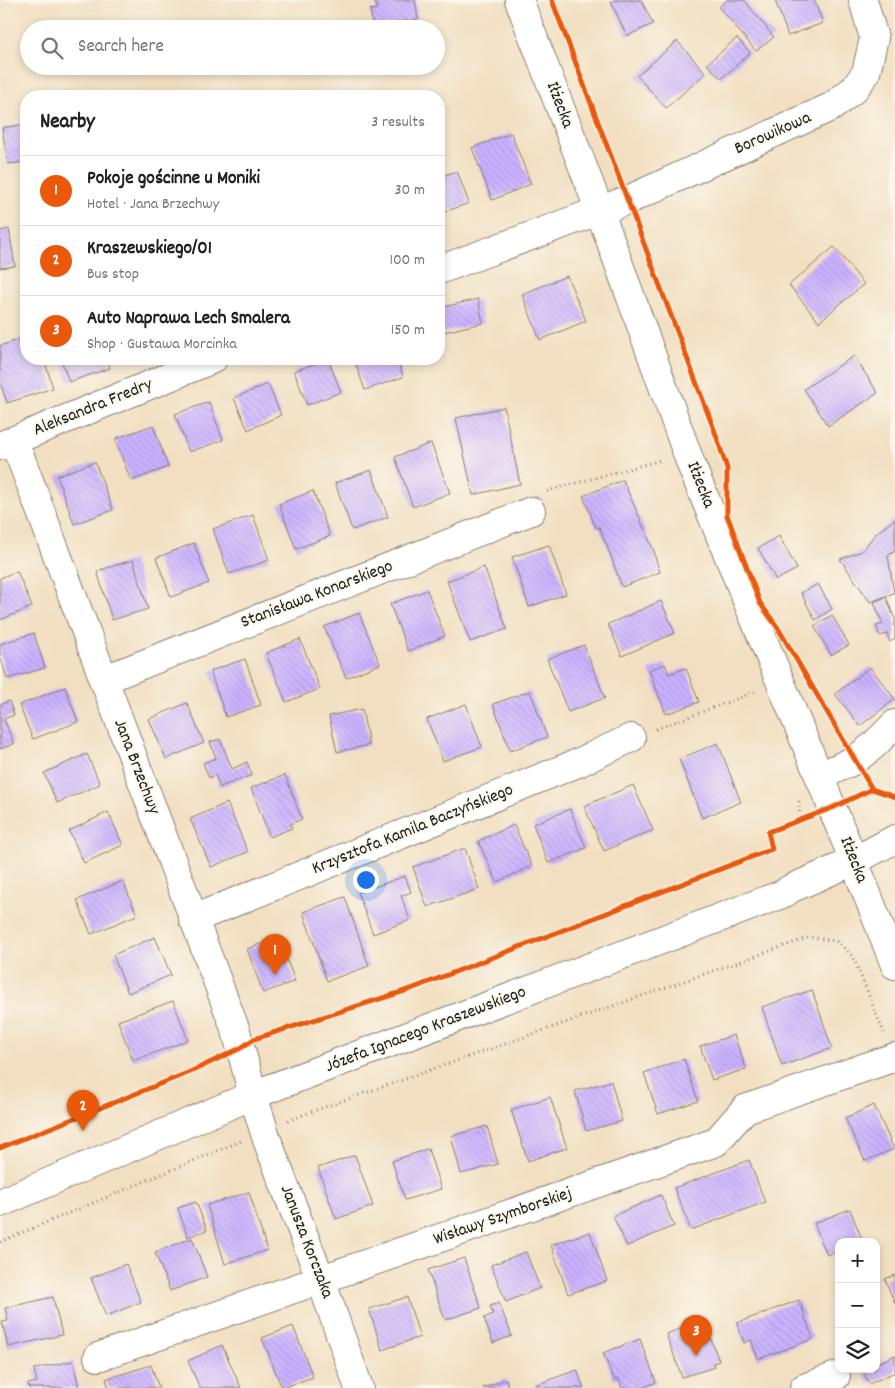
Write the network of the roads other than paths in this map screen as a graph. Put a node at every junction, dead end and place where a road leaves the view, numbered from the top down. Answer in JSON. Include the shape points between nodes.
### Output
{"nodes":[{"id":1,"x":519,"y":0,"type":"edge"},
{"id":2,"x":863,"y":0,"type":"edge"},
{"id":3,"x":599,"y":209,"type":"junction"},
{"id":4,"x":445,"y":268,"type":"edge"},
{"id":5,"x":198,"y":365,"type":"edge"},
{"id":6,"x":6,"y":444,"type":"edge"},
{"id":7,"x":531,"y":511,"type":"road end"},
{"id":8,"x":103,"y":680,"type":"junction"},
{"id":9,"x":895,"y":724,"type":"edge"},
{"id":10,"x":632,"y":738,"type":"road end"},
{"id":11,"x":820,"y":776,"type":"junction"},
{"id":12,"x":895,"y":839,"type":"edge"},
{"id":13,"x":854,"y":861,"type":"junction"},
{"id":14,"x":193,"y":920,"type":"junction"},
{"id":15,"x":895,"y":965,"type":"edge"},
{"id":16,"x":895,"y":1057,"type":"edge"},
{"id":17,"x":253,"y":1095,"type":"junction"},
{"id":18,"x":0,"y":1203,"type":"edge"},
{"id":19,"x":321,"y":1280,"type":"junction"},
{"id":20,"x":98,"y":1357,"type":"dead end"},
{"id":21,"x":836,"y":1376,"type":"dead end"},
{"id":22,"x":359,"y":1388,"type":"edge"},
{"id":23,"x":804,"y":1388,"type":"edge"}],
"edges":[{"from":1,"to":3,"type":"street","name":"Iłżecka"},
{"from":2,"to":3,"type":"street","name":"Borowikowa","via":[[874,38],[866,73],[854,89],[833,106],[628,200]]},
{"from":3,"to":4,"type":"street"},
{"from":3,"to":11,"type":"street","name":"Iłżecka","via":[[692,467]]},
{"from":5,"to":6,"type":"street","name":"Aleksandra Fredry"},
{"from":6,"to":8,"type":"street","name":"Jana Brzechwy","via":[[21,460]]},
{"from":7,"to":8,"type":"street","name":"Stanisława Konarskiego"},
{"from":8,"to":14,"type":"street","name":"Jana Brzechwy"},
{"from":9,"to":11,"type":"street","via":[[855,760]]},
{"from":10,"to":14,"type":"street","name":"Krzysztofa Kamila Baczyńskiego"},
{"from":11,"to":13,"type":"street","name":"Iłżecka"},
{"from":12,"to":13,"type":"street","name":"Józefa Ignacego Kraszewskiego"},
{"from":13,"to":15,"type":"street","name":"Iłżecka"},
{"from":13,"to":17,"type":"street","name":"Józefa Ignacego Kraszewskiego","via":[[785,893]]},
{"from":14,"to":17,"type":"street","name":"Jana Brzechwy","via":[[236,1032]]},
{"from":16,"to":19,"type":"street","name":"Wisławy Szymborskiej","via":[[745,1109],[716,1142]]},
{"from":17,"to":18,"type":"street","name":"Józefa Ignacego Kraszewskiego"},
{"from":17,"to":19,"type":"street","name":"Janusza Korczaka"},
{"from":19,"to":20,"type":"street","name":"Wisławy Szymborskiej"},
{"from":19,"to":22,"type":"street","name":"Janusza Korczaka"},
{"from":21,"to":23,"type":"street"}]}
